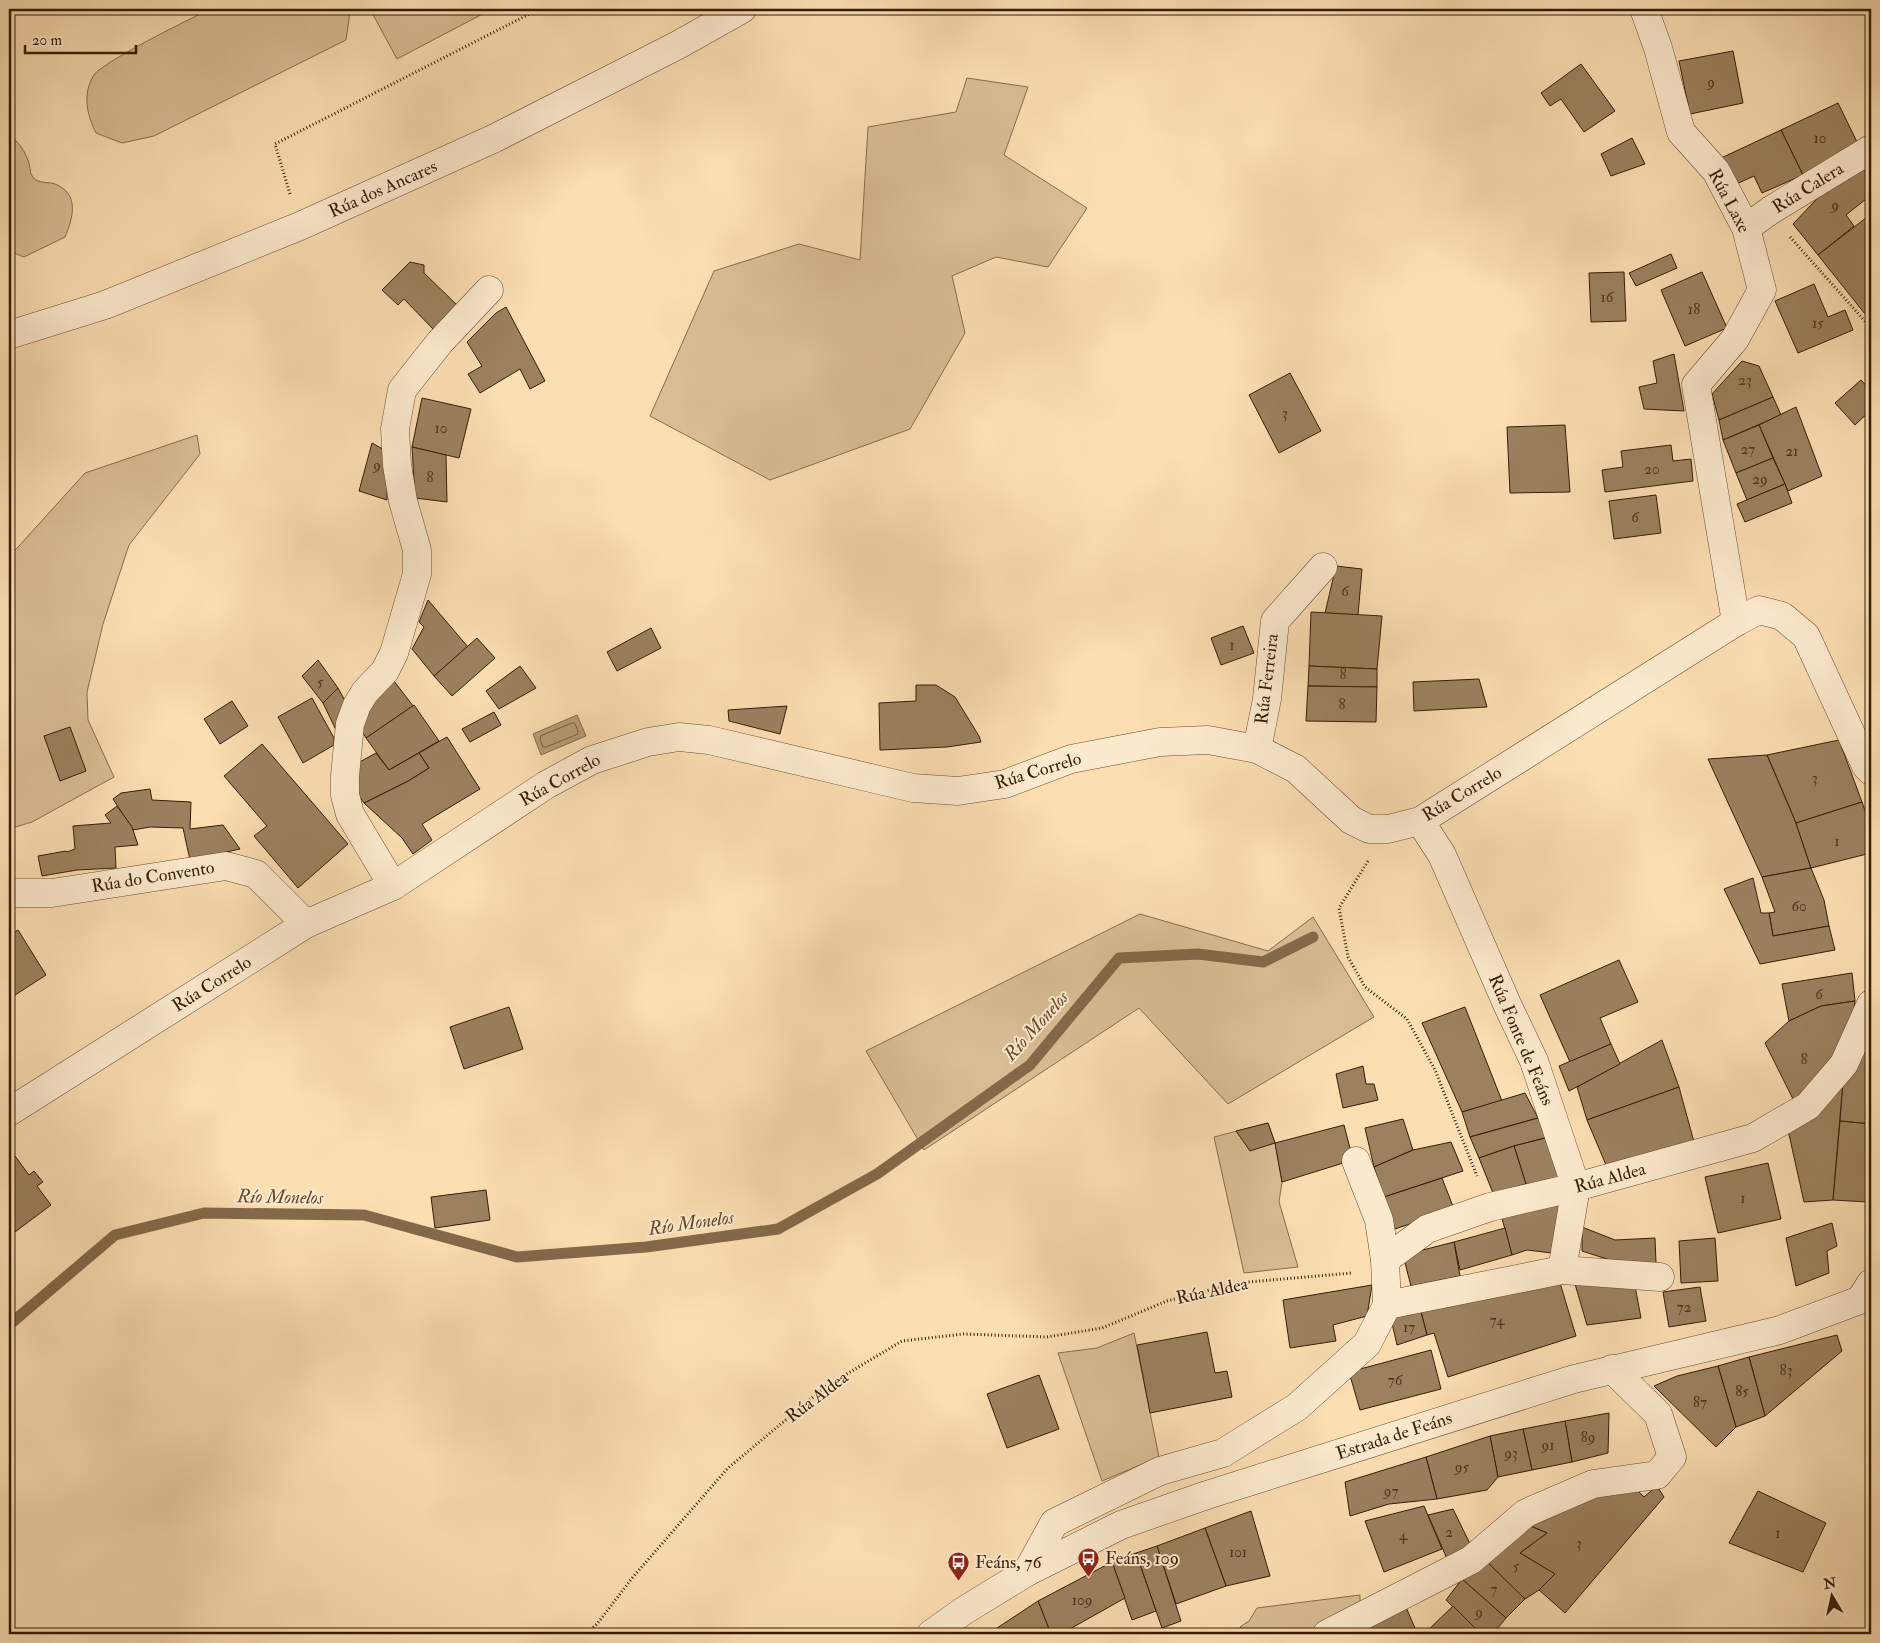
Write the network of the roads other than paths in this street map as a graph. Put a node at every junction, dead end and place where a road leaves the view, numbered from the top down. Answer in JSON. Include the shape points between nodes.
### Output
{"nodes":[{"id":1,"x":742,"y":9,"type":"edge"},
{"id":2,"x":1644,"y":9,"type":"edge"},
{"id":3,"x":1871,"y":149,"type":"edge"},
{"id":4,"x":1746,"y":228,"type":"junction"},
{"id":5,"x":489,"y":290,"type":"dead end"},
{"id":6,"x":9,"y":335,"type":"edge"},
{"id":7,"x":1323,"y":567,"type":"dead end"},
{"id":8,"x":1736,"y":622,"type":"junction"},
{"id":9,"x":1256,"y":749,"type":"junction"},
{"id":10,"x":1871,"y":771,"type":"edge"},
{"id":11,"x":1420,"y":821,"type":"junction"},
{"id":12,"x":393,"y":886,"type":"junction"},
{"id":13,"x":9,"y":893,"type":"edge"},
{"id":14,"x":306,"y":924,"type":"junction"},
{"id":15,"x":1871,"y":1004,"type":"edge"},
{"id":16,"x":9,"y":1112,"type":"edge"},
{"id":17,"x":1356,"y":1161,"type":"dead end"},
{"id":18,"x":1576,"y":1188,"type":"junction"},
{"id":19,"x":1385,"y":1260,"type":"junction"},
{"id":20,"x":1562,"y":1270,"type":"junction"},
{"id":21,"x":1660,"y":1277,"type":"dead end"},
{"id":22,"x":1868,"y":1296,"type":"edge"},
{"id":23,"x":1387,"y":1305,"type":"junction"},
{"id":24,"x":1612,"y":1369,"type":"junction"},
{"id":25,"x":1027,"y":1572,"type":"junction"},
{"id":26,"x":932,"y":1634,"type":"edge"},
{"id":27,"x":1327,"y":1634,"type":"edge"}],
"edges":[{"from":1,"to":6,"type":"street","name":"Rúa dos Ancares","via":[[493,139],[300,226],[105,305]]},
{"from":2,"to":4,"type":"street","name":"Rúa Laxe","via":[[1681,132],[1716,171]]},
{"from":3,"to":4,"type":"street","name":"Rúa Calera"},
{"from":4,"to":8,"type":"street","name":"Rúa Laxe","via":[[1762,290],[1735,339],[1696,384]]},
{"from":5,"to":12,"type":"street","via":[[440,342],[402,390],[395,429],[403,500],[417,550],[417,574],[394,653],[385,671],[365,692],[350,724],[344,776],[350,814]]},
{"from":7,"to":9,"type":"street","name":"Rúa Ferreira","via":[[1274,620],[1267,698]]},
{"from":8,"to":10,"type":"street","name":"Rúa Correlo","via":[[1759,610],[1782,616],[1806,636]]},
{"from":8,"to":11,"type":"street","name":"Rúa Correlo"},
{"from":9,"to":11,"type":"street","name":"Rúa Correlo","via":[[1296,769],[1351,820],[1369,829],[1388,829]]},
{"from":9,"to":12,"type":"street","name":"Rúa Correlo","via":[[1208,740],[1160,742],[1071,759],[1005,784],[958,791],[912,788],[709,740],[679,737],[648,742],[592,760],[546,785]]},
{"from":11,"to":18,"type":"street","name":"Rúa Fonte de Feáns","via":[[1442,855],[1534,1061]]},
{"from":12,"to":14,"type":"street","name":"Rúa Correlo"},
{"from":13,"to":14,"type":"street","name":"Rúa do Convento","via":[[52,893],[226,866],[256,874]]},
{"from":14,"to":16,"type":"street","name":"Rúa Correlo"},
{"from":15,"to":18,"type":"street","name":"Rúa Aldea","via":[[1844,1064],[1808,1106],[1753,1138]]},
{"from":17,"to":19,"type":"street","via":[[1380,1220]]},
{"from":18,"to":19,"type":"street","name":"Rúa Aldea","via":[[1490,1207],[1427,1228]]},
{"from":18,"to":20,"type":"street","name":"Rúa Fonte de Feáns"},
{"from":19,"to":23,"type":"street"},
{"from":20,"to":21,"type":"street"},
{"from":20,"to":23,"type":"street"},
{"from":22,"to":24,"type":"street","name":"Estrada de Feáns","via":[[1780,1330]]},
{"from":23,"to":25,"type":"street","via":[[1367,1344],[1296,1407],[1223,1453],[1160,1472],[1054,1523]]},
{"from":24,"to":25,"type":"street","name":"Estrada de Feáns","via":[[1121,1524]]},
{"from":24,"to":27,"type":"street","via":[[1658,1414],[1672,1456],[1657,1475],[1593,1484],[1526,1513],[1471,1560]]},
{"from":25,"to":26,"type":"street","name":"Estrada de Feáns"}]}
